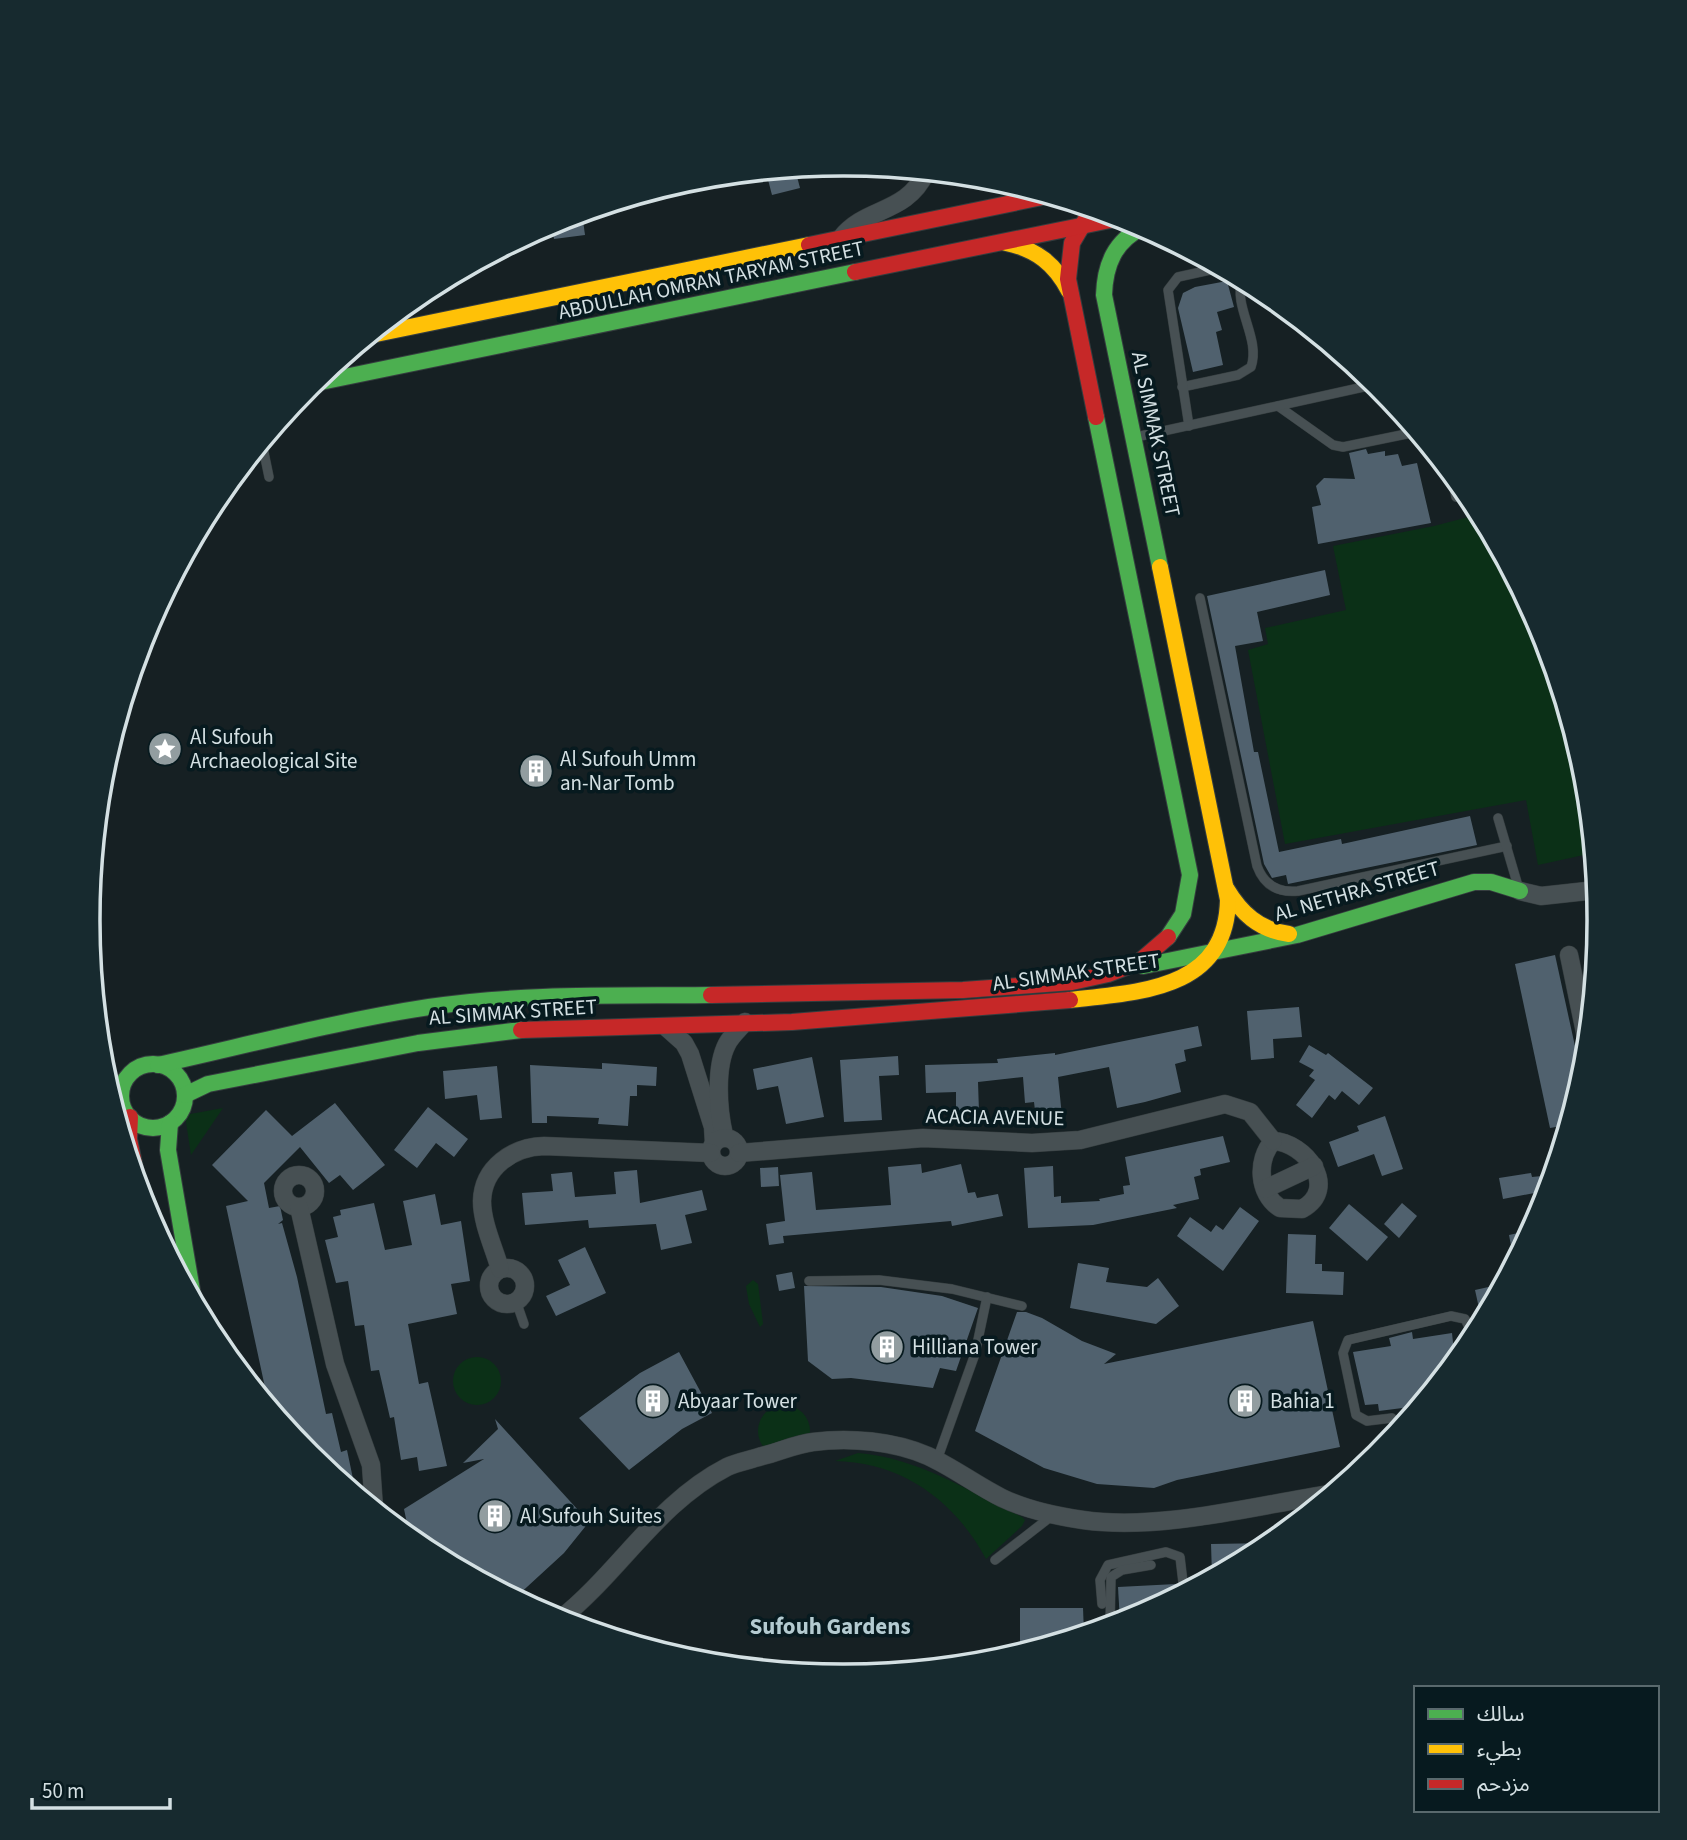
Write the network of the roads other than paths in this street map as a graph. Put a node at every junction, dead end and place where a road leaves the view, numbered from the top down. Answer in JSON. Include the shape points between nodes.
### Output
{"nodes":[{"id":1,"x":921,"y":181,"type":"edge"},
{"id":2,"x":1028,"y":200,"type":"edge"},
{"id":3,"x":1086,"y":217,"type":"edge"},
{"id":4,"x":1099,"y":222,"type":"edge"},
{"id":5,"x":1079,"y":226,"type":"junction"},
{"id":6,"x":1131,"y":234,"type":"edge"},
{"id":7,"x":841,"y":238,"type":"junction"},
{"id":8,"x":999,"y":242,"type":"junction"},
{"id":9,"x":1205,"y":271,"type":"edge"},
{"id":10,"x":1241,"y":292,"type":"edge"},
{"id":11,"x":1071,"y":297,"type":"junction"},
{"id":12,"x":390,"y":331,"type":"edge"},
{"id":13,"x":334,"y":379,"type":"edge"},
{"id":14,"x":1182,"y":387,"type":"junction"},
{"id":15,"x":1362,"y":387,"type":"edge"},
{"id":16,"x":1278,"y":406,"type":"junction"},
{"id":17,"x":1189,"y":426,"type":"junction"},
{"id":18,"x":1406,"y":434,"type":"edge"},
{"id":19,"x":1134,"y":438,"type":"junction"},
{"id":20,"x":264,"y":453,"type":"edge"},
{"id":21,"x":270,"y":477,"type":"dead end"},
{"id":22,"x":1200,"y":598,"type":"dead end"},
{"id":23,"x":1498,"y":818,"type":"dead end"},
{"id":24,"x":1507,"y":846,"type":"junction"},
{"id":25,"x":1226,"y":887,"type":"junction"},
{"id":26,"x":1520,"y":891,"type":"junction"},
{"id":27,"x":1586,"y":891,"type":"edge"},
{"id":28,"x":1297,"y":935,"type":"junction"},
{"id":29,"x":1217,"y":950,"type":"junction"},
{"id":30,"x":1569,"y":955,"type":"dead end"},
{"id":31,"x":1129,"y":969,"type":"junction"},
{"id":32,"x":1581,"y":1014,"type":"edge"},
{"id":33,"x":745,"y":1023,"type":"junction"},
{"id":34,"x":666,"y":1027,"type":"junction"},
{"id":35,"x":158,"y":1065,"type":"junction"},
{"id":36,"x":128,"y":1076,"type":"junction"},
{"id":37,"x":118,"y":1080,"type":"edge"},
{"id":38,"x":186,"y":1095,"type":"junction"},
{"id":39,"x":122,"y":1101,"type":"edge"},
{"id":40,"x":125,"y":1112,"type":"edge"},
{"id":41,"x":170,"y":1123,"type":"junction"},
{"id":42,"x":1273,"y":1141,"type":"junction"},
{"id":43,"x":717,"y":1145,"type":"junction"},
{"id":44,"x":739,"y":1153,"type":"junction"},
{"id":45,"x":1314,"y":1166,"type":"junction"},
{"id":46,"x":1265,"y":1189,"type":"junction"},
{"id":47,"x":299,"y":1207,"type":"dead end"},
{"id":48,"x":500,"y":1269,"type":"junction"},
{"id":49,"x":189,"y":1274,"type":"edge"},
{"id":50,"x":809,"y":1281,"type":"dead end"},
{"id":51,"x":987,"y":1297,"type":"junction"},
{"id":52,"x":516,"y":1301,"type":"junction"},
{"id":53,"x":1022,"y":1306,"type":"dead end"},
{"id":54,"x":524,"y":1324,"type":"dead end"},
{"id":55,"x":1468,"y":1324,"type":"edge"},
{"id":56,"x":1392,"y":1418,"type":"dead end"},
{"id":57,"x":937,"y":1460,"type":"junction"},
{"id":58,"x":373,"y":1495,"type":"edge"},
{"id":59,"x":1312,"y":1497,"type":"edge"},
{"id":60,"x":1053,"y":1516,"type":"junction"},
{"id":61,"x":995,"y":1560,"type":"dead end"},
{"id":62,"x":1151,"y":1565,"type":"dead end"},
{"id":63,"x":1183,"y":1581,"type":"edge"},
{"id":64,"x":1102,"y":1604,"type":"dead end"},
{"id":65,"x":570,"y":1611,"type":"edge"},
{"id":66,"x":1110,"y":1614,"type":"edge"}],
"edges":[{"from":1,"to":7,"type":"street","via":[[900,205],[859,222]]},
{"from":2,"to":7,"type":"street","name":"ABDULLAH OMRAN TARYAM STREET"},
{"from":3,"to":5,"type":"street","name":"AL SIMMAK STREET"},
{"from":4,"to":5,"type":"street","name":"ABDULLAH OMRAN TARYAM STREET"},
{"from":5,"to":8,"type":"street","name":"ABDULLAH OMRAN TARYAM STREET"},
{"from":5,"to":11,"type":"street","name":"AL SIMMAK STREET","via":[[1068,261]]},
{"from":6,"to":19,"type":"street","name":"AL SIMMAK STREET","via":[[1115,250],[1104,279],[1104,295]]},
{"from":7,"to":12,"type":"street","name":"ABDULLAH OMRAN TARYAM STREET"},
{"from":8,"to":11,"type":"street","via":[[1018,245],[1044,258],[1063,279]]},
{"from":8,"to":13,"type":"street","name":"ABDULLAH OMRAN TARYAM STREET"},
{"from":9,"to":14,"type":"lane","via":[[1178,276],[1168,290]]},
{"from":10,"to":14,"type":"lane","via":[[1253,352],[1251,367],[1238,375]]},
{"from":11,"to":31,"type":"street","name":"AL SIMMAK STREET","via":[[1190,875],[1179,925],[1165,945]]},
{"from":14,"to":17,"type":"lane"},
{"from":15,"to":16,"type":"lane"},
{"from":16,"to":17,"type":"lane"},
{"from":16,"to":18,"type":"lane","via":[[1333,446]]},
{"from":17,"to":19,"type":"lane"},
{"from":19,"to":25,"type":"street","name":"AL SIMMAK STREET"},
{"from":20,"to":21,"type":"lane"},
{"from":22,"to":24,"type":"lane","via":[[1257,866],[1268,884],[1298,891]]},
{"from":23,"to":24,"type":"lane"},
{"from":24,"to":26,"type":"lane"},
{"from":25,"to":28,"type":"street","via":[[1235,904],[1259,925]]},
{"from":25,"to":29,"type":"street","name":"AL SIMMAK STREET","via":[[1227,926]]},
{"from":26,"to":27,"type":"street","name":"AL NETHRA STREET","via":[[1541,896]]},
{"from":26,"to":28,"type":"street","name":"AL NETHRA STREET","via":[[1474,882]]},
{"from":28,"to":29,"type":"street","name":"AL NETHRA STREET"},
{"from":29,"to":31,"type":"street","name":"AL NETHRA STREET"},
{"from":29,"to":33,"type":"street","name":"AL SIMMAK STREET","via":[[1201,967],[1180,979],[1115,993],[936,1012]]},
{"from":30,"to":32,"type":"street"},
{"from":31,"to":35,"type":"street","name":"AL SIMMAK STREET","via":[[1078,979],[962,990],[521,998],[431,1007],[343,1023]]},
{"from":33,"to":34,"type":"street","name":"AL SIMMAK STREET"},
{"from":33,"to":43,"type":"street","via":[[728,1042],[720,1066]]},
{"from":34,"to":38,"type":"street","name":"AL SIMMAK STREET","via":[[545,1028],[449,1038],[208,1084]]},
{"from":34,"to":43,"type":"street","via":[[690,1054]]},
{"from":35,"to":36,"type":"street","name":"AL SIMMAK STREET"},
{"from":35,"to":38,"type":"street","via":[[177,1075]]},
{"from":36,"to":37,"type":"lane"},
{"from":36,"to":39,"type":"street"},
{"from":38,"to":41,"type":"street"},
{"from":40,"to":41,"type":"street","via":[[149,1128]]},
{"from":41,"to":49,"type":"street","via":[[168,1150]]},
{"from":42,"to":44,"type":"street","name":"ACACIA AVENUE","via":[[1250,1112],[1225,1104],[1104,1137],[1068,1142],[923,1138]]},
{"from":42,"to":45,"type":"street","name":"ACACIA AVENUE","via":[[1296,1147]]},
{"from":42,"to":46,"type":"street","via":[[1262,1164]]},
{"from":43,"to":44,"type":"street","via":[[735,1142]]},
{"from":43,"to":44,"type":"street","via":[[716,1163],[726,1166]]},
{"from":43,"to":48,"type":"street","via":[[518,1150],[497,1165],[484,1188],[484,1214]]},
{"from":45,"to":46,"type":"street"},
{"from":45,"to":46,"type":"street","via":[[1317,1194],[1302,1209],[1280,1208]]},
{"from":47,"to":58,"type":"street","via":[[335,1364],[371,1465]]},
{"from":48,"to":52,"type":"street","via":[[521,1275],[523,1292]]},
{"from":48,"to":52,"type":"street","via":[[489,1283],[491,1294],[505,1304]]},
{"from":50,"to":51,"type":"lane","via":[[879,1280]]},
{"from":51,"to":53,"type":"lane"},
{"from":51,"to":57,"type":"lane","via":[[975,1354]]},
{"from":52,"to":54,"type":"lane"},
{"from":55,"to":56,"type":"lane","via":[[1465,1319],[1451,1316],[1348,1340],[1343,1353],[1356,1415],[1367,1422]]},
{"from":57,"to":60,"type":"street","via":[[1003,1499]]},
{"from":57,"to":65,"type":"street","via":[[882,1444],[813,1442],[729,1466],[659,1517],[596,1589]]},
{"from":59,"to":60,"type":"street","via":[[1163,1520],[1117,1523]]},
{"from":60,"to":61,"type":"lane"},
{"from":62,"to":66,"type":"lane","via":[[1122,1570],[1111,1577]]},
{"from":63,"to":64,"type":"lane","via":[[1180,1558],[1166,1552],[1108,1565],[1100,1580]]}]}
